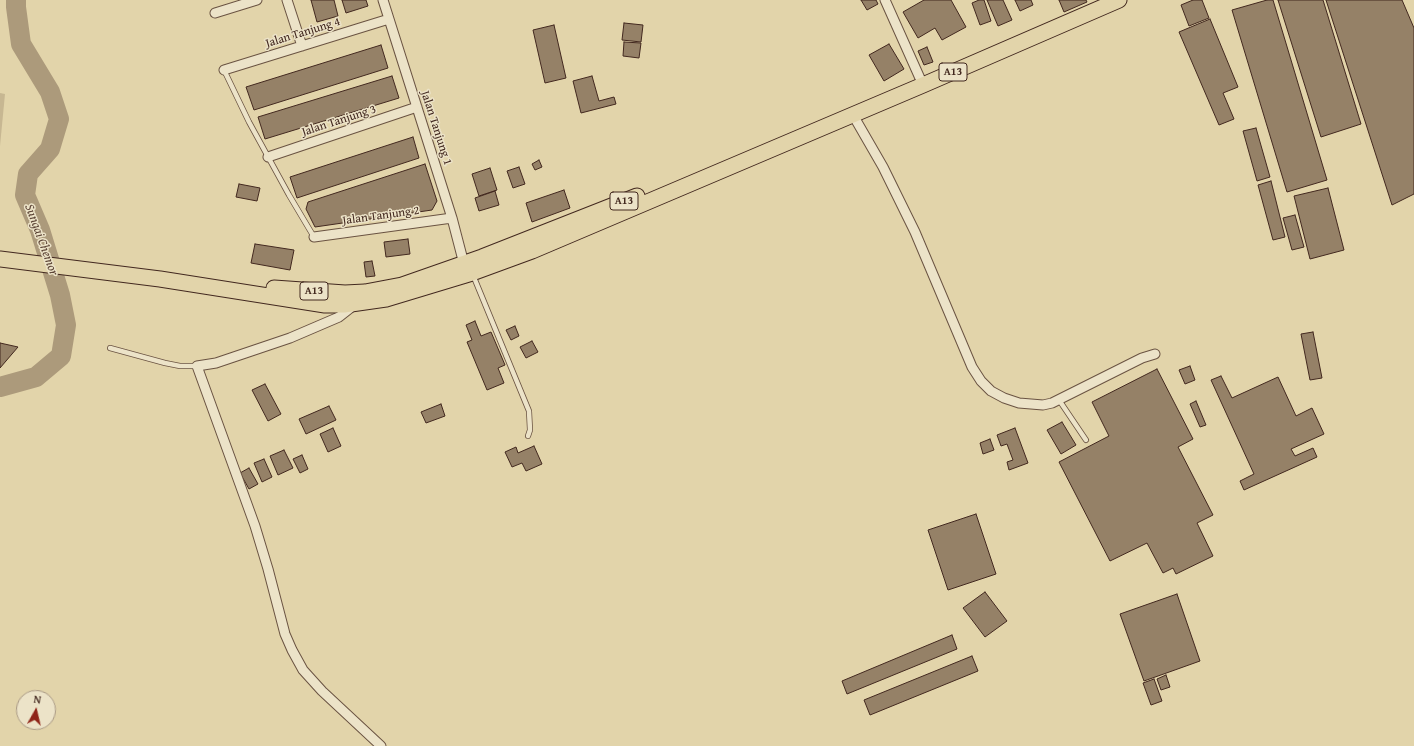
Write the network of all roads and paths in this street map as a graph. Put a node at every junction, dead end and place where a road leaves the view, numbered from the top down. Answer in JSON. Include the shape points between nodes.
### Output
{"nodes":[{"id":1,"x":257,"y":0,"type":"edge"},
{"id":2,"x":287,"y":0,"type":"edge"},
{"id":3,"x":383,"y":0,"type":"edge"},
{"id":4,"x":885,"y":0,"type":"edge"},
{"id":5,"x":1119,"y":0,"type":"edge"},
{"id":6,"x":215,"y":13,"type":"dead end"},
{"id":7,"x":389,"y":19,"type":"junction"},
{"id":8,"x":302,"y":46,"type":"junction"},
{"id":9,"x":224,"y":70,"type":"joint"},
{"id":10,"x":923,"y":85,"type":"junction"},
{"id":11,"x":417,"y":107,"type":"junction"},
{"id":12,"x":853,"y":115,"type":"junction"},
{"id":13,"x":786,"y":142,"type":"junction"},
{"id":14,"x":268,"y":157,"type":"junction"},
{"id":15,"x":452,"y":218,"type":"junction"},
{"id":16,"x":314,"y":237,"type":"joint"},
{"id":17,"x":0,"y":259,"type":"edge"},
{"id":18,"x":468,"y":269,"type":"junction"},
{"id":19,"x":160,"y":279,"type":"junction"},
{"id":20,"x":356,"y":304,"type":"junction"},
{"id":21,"x":110,"y":348,"type":"dead end"},
{"id":22,"x":1155,"y":354,"type":"dead end"},
{"id":23,"x":197,"y":366,"type":"junction"},
{"id":24,"x":1059,"y":400,"type":"junction"},
{"id":25,"x":528,"y":436,"type":"dead end"},
{"id":26,"x":1086,"y":440,"type":"dead end"},
{"id":27,"x":381,"y":746,"type":"edge"}],
"edges":[{"from":1,"to":6,"type":"street"},
{"from":2,"to":8,"type":"street"},
{"from":3,"to":7,"type":"street","name":"Jalan Tanjung 1"},
{"from":4,"to":10,"type":"street"},
{"from":5,"to":10,"type":"main road","number":"A13"},
{"from":7,"to":8,"type":"street","name":"Jalan Tanjung 4"},
{"from":7,"to":11,"type":"street","name":"Jalan Tanjung 1"},
{"from":8,"to":9,"type":"street","name":"Jalan Tanjung 4"},
{"from":9,"to":14,"type":"lane"},
{"from":10,"to":12,"type":"main road","number":"A13"},
{"from":11,"to":14,"type":"street","name":"Jalan Tanjung 3"},
{"from":11,"to":15,"type":"street","name":"Jalan Tanjung 1"},
{"from":12,"to":13,"type":"main road","number":"A13"},
{"from":12,"to":24,"type":"street","via":[[883,167],[915,232],[972,367],[981,381],[990,391],[1019,403],[1043,405]]},
{"from":13,"to":18,"type":"main road","number":"A13","via":[[723,162]]},
{"from":13,"to":18,"type":"main road","number":"A13","via":[[505,261]]},
{"from":14,"to":16,"type":"lane"},
{"from":15,"to":16,"type":"street","name":"Jalan Tanjung 2"},
{"from":15,"to":18,"type":"street","name":"Jalan Tanjung 1"},
{"from":17,"to":19,"type":"main road","number":"A13"},
{"from":18,"to":19,"type":"main road","number":"A13","via":[[402,285],[344,293]]},
{"from":18,"to":20,"type":"main road","number":"A13","via":[[462,268],[442,283],[386,299]]},
{"from":18,"to":25,"type":"lane","via":[[529,411]]},
{"from":19,"to":20,"type":"main road","number":"A13","via":[[325,305]]},
{"from":20,"to":23,"type":"street","via":[[339,317],[298,335],[216,363]]},
{"from":21,"to":23,"type":"lane","via":[[165,363]]},
{"from":22,"to":24,"type":"street","via":[[1142,358]]},
{"from":23,"to":27,"type":"street","via":[[255,526],[285,634],[292,650],[303,670],[322,691]]},
{"from":24,"to":26,"type":"lane"}]}
